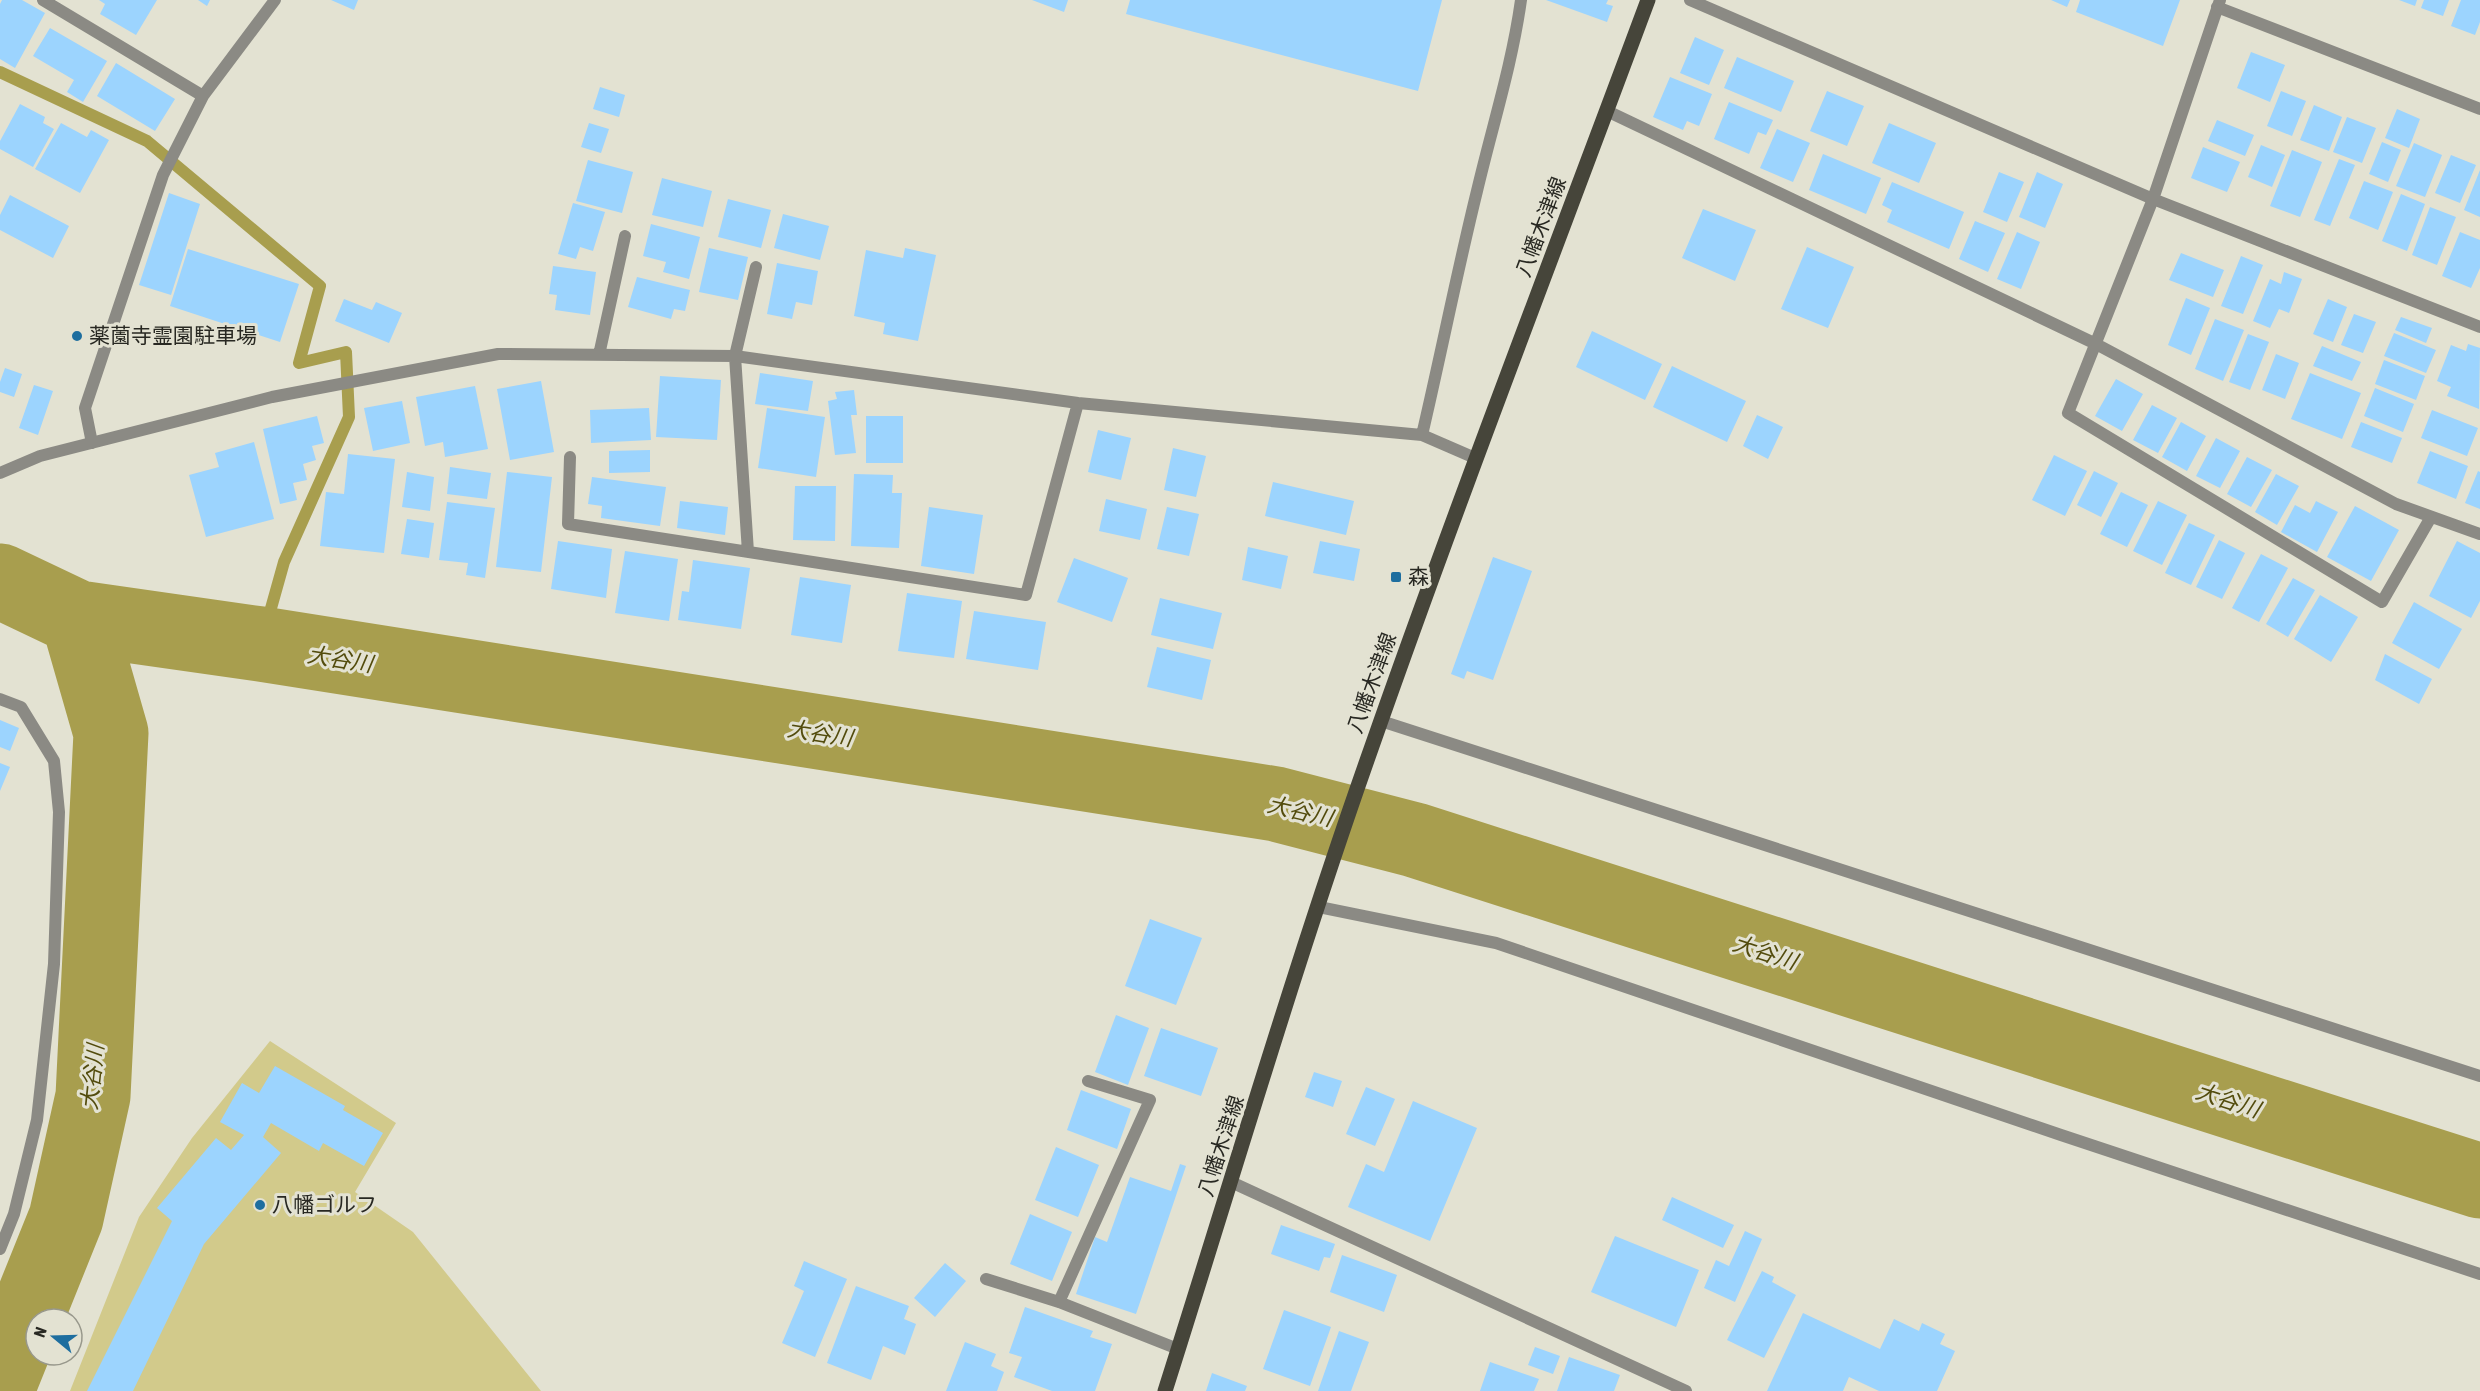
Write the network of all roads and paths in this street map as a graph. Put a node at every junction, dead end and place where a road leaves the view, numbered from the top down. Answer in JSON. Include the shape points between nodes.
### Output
{"nodes":[{"id":1,"x":43,"y":0,"type":"edge"},
{"id":2,"x":275,"y":0,"type":"edge"},
{"id":3,"x":1521,"y":0,"type":"edge"},
{"id":4,"x":1648,"y":0,"type":"edge"},
{"id":5,"x":1690,"y":0,"type":"edge"},
{"id":6,"x":2219,"y":4,"type":"edge"},
{"id":7,"x":203,"y":96,"type":"junction"},
{"id":8,"x":2480,"y":109,"type":"edge"},
{"id":9,"x":1607,"y":111,"type":"junction"},
{"id":10,"x":2153,"y":199,"type":"junction"},
{"id":11,"x":625,"y":236,"type":"dead end"},
{"id":12,"x":756,"y":267,"type":"dead end"},
{"id":13,"x":2480,"y":327,"type":"edge"},
{"id":14,"x":2096,"y":344,"type":"junction"},
{"id":15,"x":599,"y":355,"type":"junction"},
{"id":16,"x":735,"y":356,"type":"junction"},
{"id":17,"x":1078,"y":404,"type":"junction"},
{"id":18,"x":1422,"y":435,"type":"junction"},
{"id":19,"x":92,"y":443,"type":"junction"},
{"id":20,"x":570,"y":457,"type":"dead end"},
{"id":21,"x":1475,"y":458,"type":"junction"},
{"id":22,"x":0,"y":473,"type":"edge"},
{"id":23,"x":2431,"y":517,"type":"junction"},
{"id":24,"x":2480,"y":534,"type":"edge"},
{"id":25,"x":748,"y":552,"type":"junction"},
{"id":26,"x":0,"y":699,"type":"edge"},
{"id":27,"x":1381,"y":720,"type":"junction"},
{"id":28,"x":1318,"y":907,"type":"junction"},
{"id":29,"x":2480,"y":1076,"type":"edge"},
{"id":30,"x":1088,"y":1081,"type":"dead end"},
{"id":31,"x":1231,"y":1182,"type":"junction"},
{"id":32,"x":0,"y":1249,"type":"edge"},
{"id":33,"x":2480,"y":1274,"type":"edge"},
{"id":34,"x":986,"y":1279,"type":"dead end"},
{"id":35,"x":1059,"y":1302,"type":"junction"},
{"id":36,"x":1179,"y":1349,"type":"junction"},
{"id":37,"x":1165,"y":1391,"type":"edge"},
{"id":38,"x":1686,"y":1391,"type":"edge"}],
"edges":[{"from":1,"to":7,"type":"street"},
{"from":2,"to":7,"type":"street"},
{"from":3,"to":18,"type":"street","via":[[1515,43],[1498,101]]},
{"from":4,"to":9,"type":"main road","name":"八幡木津線"},
{"from":5,"to":10,"type":"street"},
{"from":6,"to":8,"type":"street"},
{"from":6,"to":10,"type":"street"},
{"from":7,"to":19,"type":"street","via":[[163,175],[85,408]]},
{"from":9,"to":14,"type":"street"},
{"from":9,"to":21,"type":"main road","name":"八幡木津線"},
{"from":10,"to":13,"type":"street"},
{"from":10,"to":14,"type":"street"},
{"from":11,"to":15,"type":"street"},
{"from":12,"to":16,"type":"street"},
{"from":14,"to":23,"type":"street","via":[[2396,504]]},
{"from":14,"to":23,"type":"street","via":[[2068,413],[2382,602]]},
{"from":15,"to":16,"type":"street"},
{"from":15,"to":19,"type":"street","via":[[498,354],[272,397]]},
{"from":16,"to":17,"type":"street"},
{"from":16,"to":25,"type":"street"},
{"from":17,"to":18,"type":"street"},
{"from":17,"to":25,"type":"street","via":[[1026,595]]},
{"from":18,"to":21,"type":"street"},
{"from":19,"to":22,"type":"street","via":[[40,456]]},
{"from":20,"to":25,"type":"street","via":[[568,524]]},
{"from":21,"to":27,"type":"main road","name":"八幡木津線"},
{"from":23,"to":24,"type":"street"},
{"from":26,"to":32,"type":"street","via":[[21,706],[54,762],[59,812],[54,964],[37,1120],[14,1214]]},
{"from":27,"to":28,"type":"main road","name":"八幡木津線"},
{"from":27,"to":29,"type":"street"},
{"from":28,"to":31,"type":"main road","name":"八幡木津線"},
{"from":28,"to":33,"type":"street","via":[[1496,943]]},
{"from":30,"to":35,"type":"street","via":[[1150,1100]]},
{"from":31,"to":36,"type":"main road","name":"八幡木津線"},
{"from":31,"to":38,"type":"street"},
{"from":34,"to":35,"type":"street"},
{"from":35,"to":36,"type":"street"},
{"from":36,"to":37,"type":"main road","name":"八幡木津線"}]}
